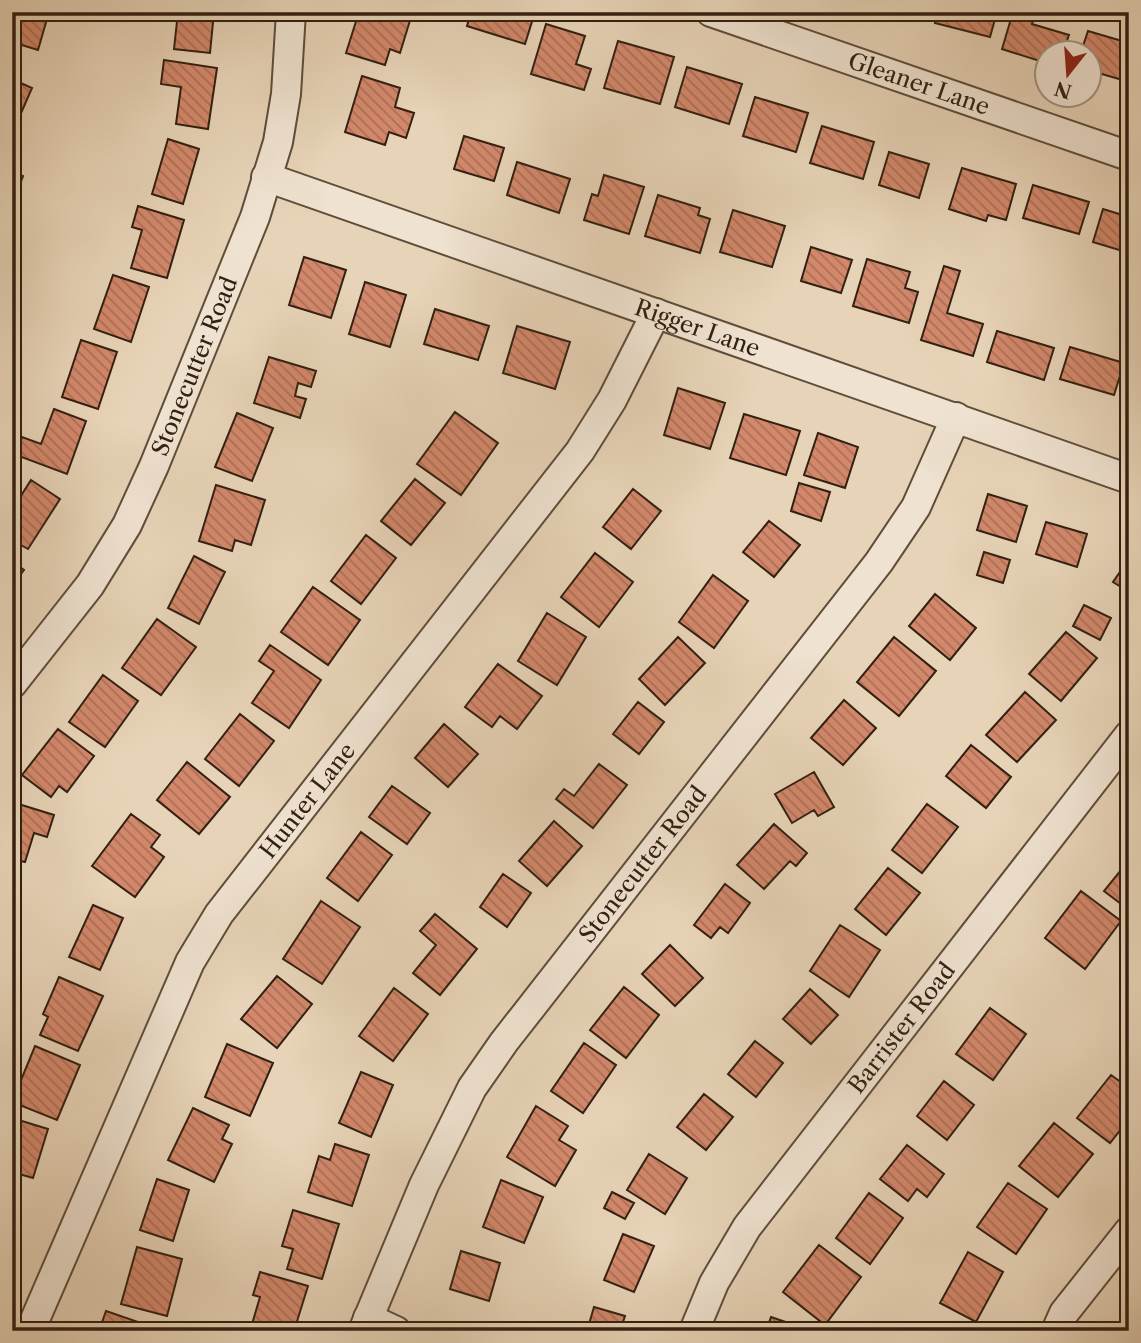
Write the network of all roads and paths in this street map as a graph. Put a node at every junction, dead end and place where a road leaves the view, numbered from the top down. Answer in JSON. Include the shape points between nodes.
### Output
{"nodes":[{"id":1,"x":291,"y":12,"type":"edge"},
{"id":2,"x":711,"y":12,"type":"edge"},
{"id":3,"x":1129,"y":156,"type":"edge"},
{"id":4,"x":266,"y":177,"type":"junction"},
{"id":5,"x":656,"y":313,"type":"junction"},
{"id":6,"x":956,"y":417,"type":"junction"},
{"id":7,"x":1129,"y":479,"type":"edge"},
{"id":8,"x":12,"y":684,"type":"edge"},
{"id":9,"x":1129,"y":736,"type":"edge"},
{"id":10,"x":1129,"y":1231,"type":"edge"},
{"id":11,"x":365,"y":1325,"type":"edge"},
{"id":12,"x":30,"y":1331,"type":"edge"},
{"id":13,"x":396,"y":1331,"type":"edge"},
{"id":14,"x":694,"y":1331,"type":"edge"},
{"id":15,"x":1056,"y":1331,"type":"edge"}],
"edges":[{"from":1,"to":4,"type":"street","name":"Stonecutter Road","via":[[282,118]]},
{"from":2,"to":3,"type":"street","name":"Gleaner Lane"},
{"from":4,"to":5,"type":"street","name":"Rigger Lane"},
{"from":4,"to":8,"type":"street","name":"Stonecutter Road","via":[[255,217],[127,525],[90,585]]},
{"from":5,"to":6,"type":"street","name":"Rigger Lane"},
{"from":5,"to":12,"type":"street","name":"Hunter Lane","via":[[580,451],[219,914],[190,962]]},
{"from":6,"to":7,"type":"street","name":"Rigger Lane"},
{"from":6,"to":11,"type":"street","name":"Stonecutter Road","via":[[916,507],[879,562],[472,1088],[424,1185]]},
{"from":9,"to":14,"type":"street","name":"Barrister Road","via":[[747,1227],[714,1283]]},
{"from":10,"to":15,"type":"street"},
{"from":11,"to":13,"type":"street"}]}
